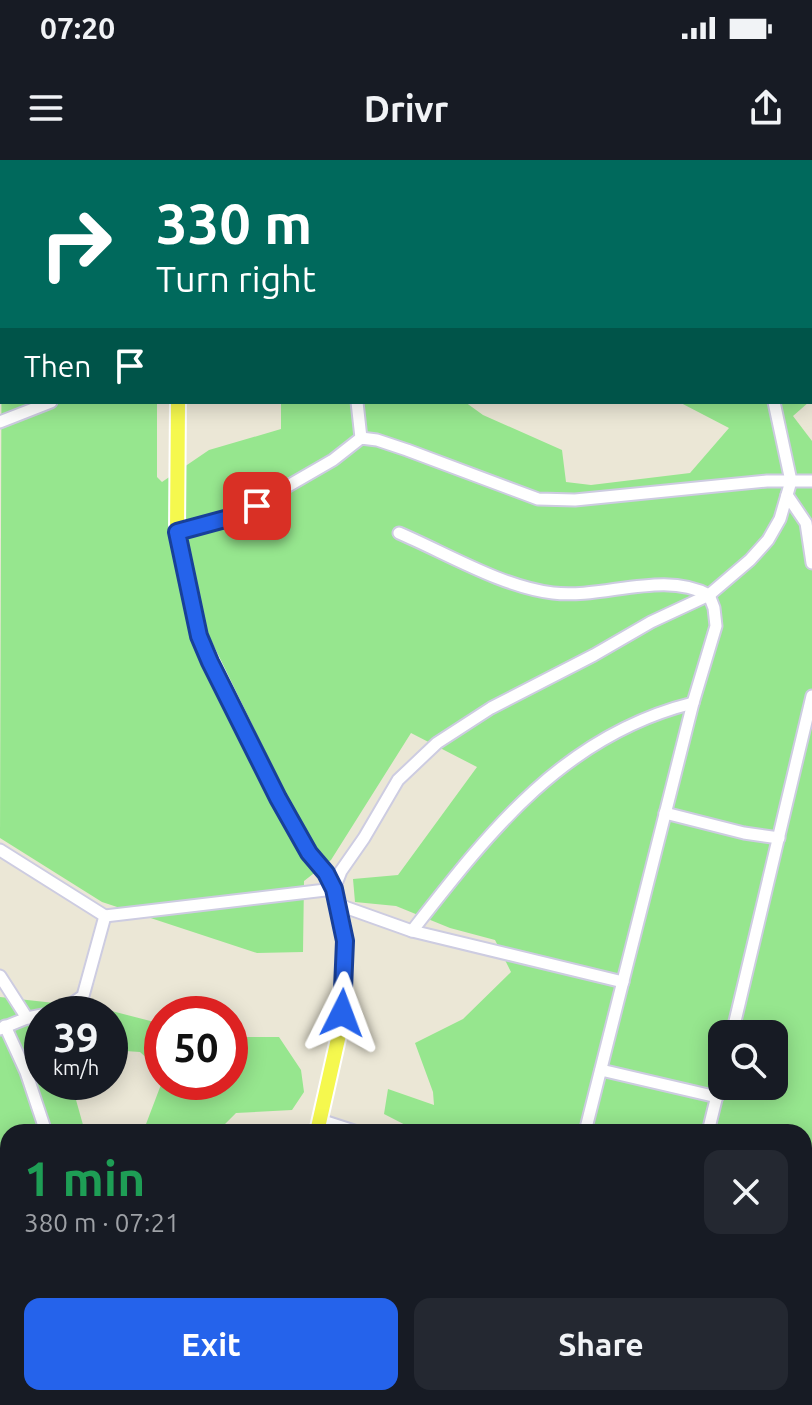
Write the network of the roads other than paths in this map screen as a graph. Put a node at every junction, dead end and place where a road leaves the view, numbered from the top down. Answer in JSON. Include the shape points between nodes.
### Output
{"nodes":[{"id":1,"x":46,"y":404,"type":"edge"},
{"id":2,"x":178,"y":404,"type":"edge"},
{"id":3,"x":357,"y":404,"type":"edge"},
{"id":4,"x":774,"y":404,"type":"edge"},
{"id":5,"x":0,"y":422,"type":"edge"},
{"id":6,"x":361,"y":438,"type":"junction"},
{"id":7,"x":791,"y":481,"type":"junction"},
{"id":8,"x":812,"y":481,"type":"edge"},
{"id":9,"x":787,"y":495,"type":"junction"},
{"id":10,"x":177,"y":532,"type":"junction"},
{"id":11,"x":399,"y":533,"type":"dead end"},
{"id":12,"x":812,"y":563,"type":"edge"},
{"id":13,"x":709,"y":595,"type":"junction"},
{"id":14,"x":812,"y":696,"type":"edge"},
{"id":15,"x":693,"y":703,"type":"junction"},
{"id":16,"x":665,"y":813,"type":"junction"},
{"id":17,"x":779,"y":838,"type":"junction"},
{"id":18,"x":0,"y":850,"type":"edge"},
{"id":19,"x":334,"y":889,"type":"junction"},
{"id":20,"x":339,"y":905,"type":"junction"},
{"id":21,"x":105,"y":916,"type":"junction"},
{"id":22,"x":412,"y":931,"type":"junction"},
{"id":23,"x":0,"y":976,"type":"edge"},
{"id":24,"x":623,"y":982,"type":"junction"},
{"id":25,"x":83,"y":996,"type":"edge"},
{"id":26,"x":24,"y":1013,"type":"edge"},
{"id":27,"x":24,"y":1019,"type":"edge"},
{"id":28,"x":735,"y":1020,"type":"edge"},
{"id":29,"x":3,"y":1027,"type":"edge"},
{"id":30,"x":601,"y":1070,"type":"junction"},
{"id":31,"x":708,"y":1095,"type":"edge"},
{"id":32,"x":716,"y":1100,"type":"edge"},
{"id":33,"x":43,"y":1124,"type":"edge"},
{"id":34,"x":318,"y":1124,"type":"edge"},
{"id":35,"x":587,"y":1124,"type":"edge"},
{"id":36,"x":710,"y":1124,"type":"edge"}],
"edges":[{"from":1,"to":5,"type":"street"},
{"from":2,"to":10,"type":"main road"},
{"from":3,"to":6,"type":"street"},
{"from":4,"to":7,"type":"street"},
{"from":6,"to":7,"type":"street","via":[[538,499]]},
{"from":6,"to":10,"type":"street","via":[[236,516]]},
{"from":7,"to":8,"type":"street"},
{"from":7,"to":9,"type":"street"},
{"from":9,"to":12,"type":"street","via":[[806,523]]},
{"from":9,"to":13,"type":"street","via":[[768,540]]},
{"from":10,"to":19,"type":"main road","via":[[199,636],[210,662],[278,798]]},
{"from":11,"to":13,"type":"street","via":[[539,591],[580,595],[670,584]]},
{"from":13,"to":15,"type":"street","via":[[716,626]]},
{"from":13,"to":19,"type":"street","via":[[491,708],[437,743],[398,780]]},
{"from":14,"to":17,"type":"street"},
{"from":15,"to":16,"type":"street"},
{"from":15,"to":22,"type":"street","via":[[629,725],[568,761],[531,791]]},
{"from":16,"to":17,"type":"street"},
{"from":16,"to":24,"type":"street"},
{"from":17,"to":28,"type":"street"},
{"from":18,"to":21,"type":"street"},
{"from":19,"to":20,"type":"main road"},
{"from":19,"to":21,"type":"street"},
{"from":20,"to":22,"type":"street"},
{"from":20,"to":34,"type":"main road","via":[[345,941],[340,1030]]},
{"from":21,"to":25,"type":"street"},
{"from":22,"to":24,"type":"street"},
{"from":23,"to":26,"type":"street"},
{"from":24,"to":30,"type":"street"},
{"from":27,"to":29,"type":"street"},
{"from":29,"to":33,"type":"street"},
{"from":30,"to":31,"type":"street"},
{"from":30,"to":35,"type":"street"},
{"from":32,"to":36,"type":"street"}]}
